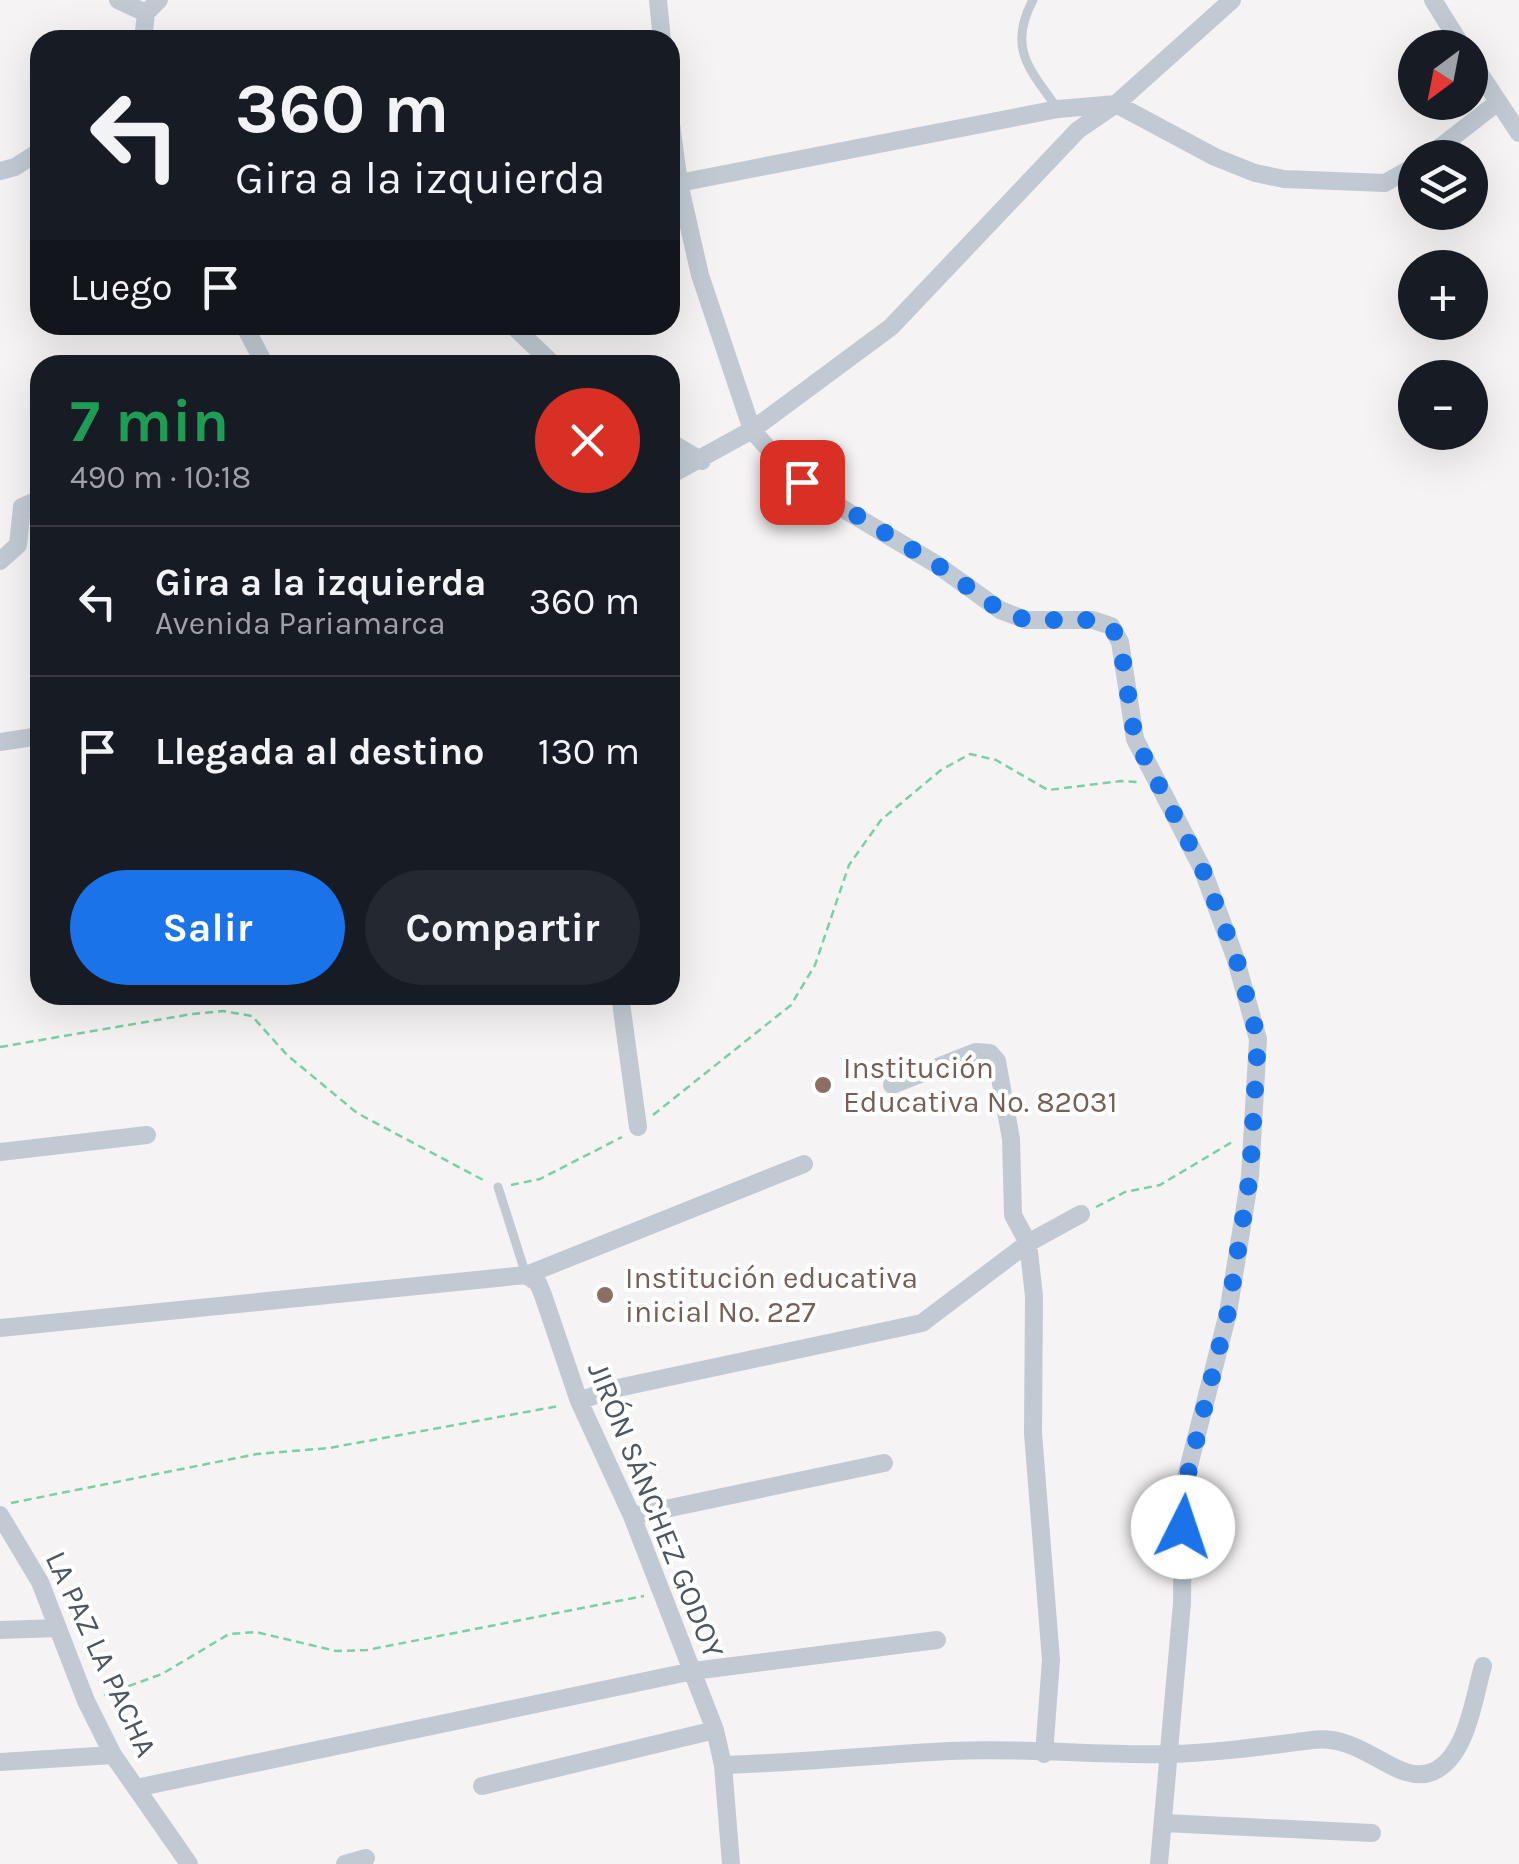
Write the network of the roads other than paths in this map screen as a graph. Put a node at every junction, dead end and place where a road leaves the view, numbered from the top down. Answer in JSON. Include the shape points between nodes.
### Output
{"nodes":[{"id":1,"x":118,"y":0,"type":"edge"},
{"id":2,"x":658,"y":0,"type":"edge"},
{"id":3,"x":1033,"y":0,"type":"edge"},
{"id":4,"x":1232,"y":0,"type":"edge"},
{"id":5,"x":1433,"y":0,"type":"edge"},
{"id":6,"x":153,"y":7,"type":"edge"},
{"id":7,"x":661,"y":30,"type":"edge"},
{"id":8,"x":1452,"y":30,"type":"edge"},
{"id":9,"x":1488,"y":86,"type":"edge"},
{"id":10,"x":1498,"y":102,"type":"junction"},
{"id":11,"x":1116,"y":104,"type":"junction"},
{"id":12,"x":1058,"y":109,"type":"junction"},
{"id":13,"x":1519,"y":133,"type":"edge"},
{"id":14,"x":1449,"y":140,"type":"edge"},
{"id":15,"x":30,"y":158,"type":"edge"},
{"id":16,"x":0,"y":171,"type":"edge"},
{"id":17,"x":1398,"y":175,"type":"edge"},
{"id":18,"x":680,"y":182,"type":"edge"},
{"id":19,"x":680,"y":191,"type":"edge"},
{"id":20,"x":522,"y":335,"type":"edge"},
{"id":21,"x":544,"y":355,"type":"edge"},
{"id":22,"x":752,"y":430,"type":"junction"},
{"id":23,"x":680,"y":448,"type":"edge"},
{"id":24,"x":702,"y":461,"type":"junction"},
{"id":25,"x":680,"y":471,"type":"edge"},
{"id":26,"x":30,"y":504,"type":"edge"},
{"id":27,"x":0,"y":561,"type":"edge"},
{"id":28,"x":30,"y":738,"type":"edge"},
{"id":29,"x":0,"y":742,"type":"edge"},
{"id":30,"x":621,"y":1005,"type":"edge"},
{"id":31,"x":892,"y":1085,"type":"dead end"},
{"id":32,"x":638,"y":1126,"type":"dead end"},
{"id":33,"x":147,"y":1135,"type":"dead end"},
{"id":34,"x":0,"y":1152,"type":"edge"},
{"id":35,"x":804,"y":1164,"type":"dead end"},
{"id":36,"x":498,"y":1188,"type":"dead end"},
{"id":37,"x":1081,"y":1214,"type":"road end"},
{"id":38,"x":1028,"y":1243,"type":"junction"},
{"id":39,"x":526,"y":1275,"type":"junction"},
{"id":40,"x":0,"y":1328,"type":"edge"},
{"id":41,"x":578,"y":1401,"type":"junction"},
{"id":42,"x":884,"y":1462,"type":"dead end"},
{"id":43,"x":0,"y":1515,"type":"edge"},
{"id":44,"x":632,"y":1516,"type":"junction"},
{"id":45,"x":58,"y":1628,"type":"junction"},
{"id":46,"x":0,"y":1630,"type":"edge"},
{"id":47,"x":937,"y":1640,"type":"dead end"},
{"id":48,"x":1483,"y":1666,"type":"dead end"},
{"id":49,"x":693,"y":1671,"type":"junction"},
{"id":50,"x":715,"y":1730,"type":"junction"},
{"id":51,"x":1044,"y":1754,"type":"junction"},
{"id":52,"x":1168,"y":1754,"type":"junction"},
{"id":53,"x":113,"y":1756,"type":"junction"},
{"id":54,"x":0,"y":1762,"type":"edge"},
{"id":55,"x":722,"y":1766,"type":"junction"},
{"id":56,"x":482,"y":1786,"type":"dead end"},
{"id":57,"x":136,"y":1788,"type":"junction"},
{"id":58,"x":1165,"y":1824,"type":"junction"},
{"id":59,"x":1372,"y":1833,"type":"dead end"},
{"id":60,"x":366,"y":1858,"type":"dead end"},
{"id":61,"x":189,"y":1864,"type":"edge"},
{"id":62,"x":345,"y":1864,"type":"edge"},
{"id":63,"x":731,"y":1864,"type":"edge"},
{"id":64,"x":1158,"y":1864,"type":"edge"}],
"edges":[{"from":1,"to":6,"type":"street"},
{"from":2,"to":7,"type":"street"},
{"from":3,"to":12,"type":"lane","via":[[1020,28],[1022,53]]},
{"from":4,"to":11,"type":"street"},
{"from":5,"to":8,"type":"street"},
{"from":9,"to":10,"type":"street"},
{"from":10,"to":13,"type":"street"},
{"from":10,"to":14,"type":"street"},
{"from":11,"to":12,"type":"street"},
{"from":11,"to":17,"type":"street","via":[[1216,157],[1284,180],[1385,182]]},
{"from":11,"to":22,"type":"street","via":[[1078,130],[891,327]]},
{"from":12,"to":18,"type":"street"},
{"from":15,"to":16,"type":"street"},
{"from":19,"to":22,"type":"street","via":[[700,276]]},
{"from":20,"to":21,"type":"street"},
{"from":22,"to":24,"type":"street"},
{"from":22,"to":52,"type":"street","via":[[818,494],[1000,610],[1026,620],[1111,626],[1120,642],[1135,739],[1202,868],[1236,957],[1258,1039],[1254,1132],[1228,1312],[1184,1490]]},
{"from":23,"to":24,"type":"street"},
{"from":24,"to":25,"type":"street"},
{"from":26,"to":27,"type":"street","via":[[22,508],[18,546]]},
{"from":28,"to":29,"type":"street"},
{"from":30,"to":32,"type":"street"},
{"from":31,"to":38,"type":"street","via":[[976,1052],[990,1053],[1011,1139],[1013,1215]]},
{"from":33,"to":34,"type":"street"},
{"from":35,"to":39,"type":"street"},
{"from":36,"to":39,"type":"lane","name":"JIRÓN SÁNCHEZ GODOY"},
{"from":37,"to":38,"type":"street"},
{"from":38,"to":41,"type":"street","via":[[922,1324]]},
{"from":38,"to":51,"type":"street","via":[[1033,1433],[1051,1660]]},
{"from":39,"to":40,"type":"street"},
{"from":39,"to":41,"type":"street","name":"JIRÓN SÁNCHEZ GODOY","via":[[538,1283]]},
{"from":41,"to":44,"type":"street","name":"JIRÓN SÁNCHEZ GODOY"},
{"from":42,"to":44,"type":"street"},
{"from":43,"to":45,"type":"street","name":"LA PAZ LA PACHA"},
{"from":44,"to":49,"type":"street","name":"JIRÓN SÁNCHEZ GODOY"},
{"from":45,"to":46,"type":"street"},
{"from":45,"to":53,"type":"street","name":"LA PAZ LA PACHA"},
{"from":47,"to":49,"type":"street"},
{"from":48,"to":52,"type":"street","via":[[1465,1730],[1448,1760],[1427,1774],[1398,1771],[1356,1745],[1327,1739]]},
{"from":49,"to":50,"type":"street","name":"JIRÓN SÁNCHEZ GODOY"},
{"from":49,"to":57,"type":"street"},
{"from":50,"to":55,"type":"street","name":"JIRÓN SÁNCHEZ GODOY"},
{"from":50,"to":56,"type":"street"},
{"from":51,"to":52,"type":"street"},
{"from":51,"to":55,"type":"street","via":[[950,1751]]},
{"from":52,"to":58,"type":"street"},
{"from":53,"to":54,"type":"street"},
{"from":53,"to":57,"type":"street","name":"LA PAZ LA PACHA"},
{"from":55,"to":63,"type":"street","name":"JIRÓN SÁNCHEZ GODOY"},
{"from":57,"to":61,"type":"street","name":"LA PAZ LA PACHA"},
{"from":58,"to":59,"type":"street"},
{"from":58,"to":64,"type":"street"},
{"from":60,"to":62,"type":"street"}]}
